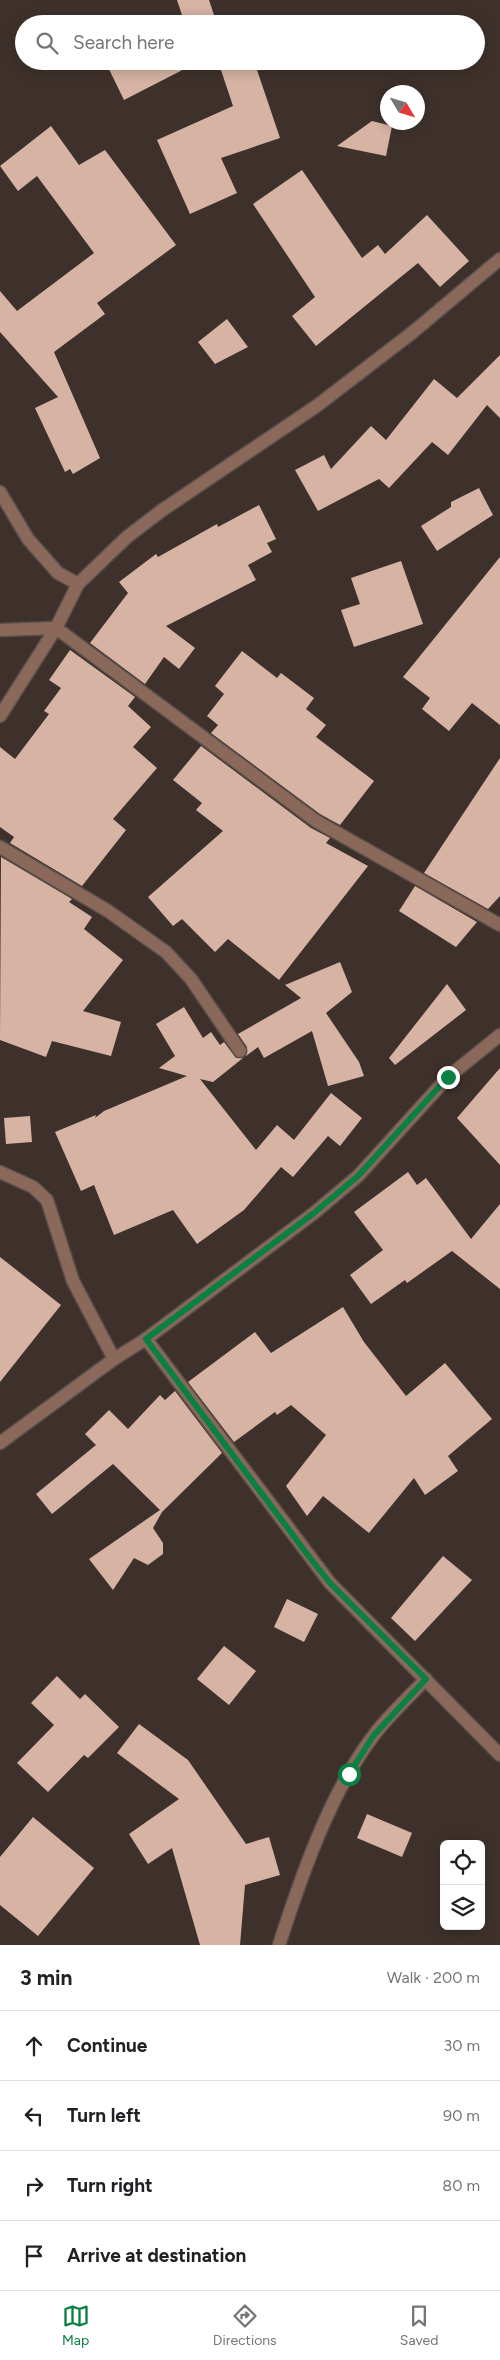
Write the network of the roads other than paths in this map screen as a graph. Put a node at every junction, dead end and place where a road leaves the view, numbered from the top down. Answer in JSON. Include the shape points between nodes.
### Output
{"nodes":[{"id":1,"x":500,"y":259,"type":"edge"},
{"id":2,"x":0,"y":492,"type":"edge"},
{"id":3,"x":78,"y":584,"type":"junction"},
{"id":4,"x":56,"y":628,"type":"junction"},
{"id":5,"x":0,"y":630,"type":"edge"},
{"id":6,"x":0,"y":716,"type":"edge"},
{"id":7,"x":0,"y":847,"type":"edge"},
{"id":8,"x":500,"y":925,"type":"edge"},
{"id":9,"x":500,"y":1035,"type":"edge"},
{"id":10,"x":240,"y":1051,"type":"dead end"},
{"id":11,"x":0,"y":1172,"type":"edge"},
{"id":12,"x":146,"y":1339,"type":"junction"},
{"id":13,"x":114,"y":1359,"type":"junction"},
{"id":14,"x":0,"y":1443,"type":"edge"},
{"id":15,"x":426,"y":1679,"type":"junction"},
{"id":16,"x":500,"y":1755,"type":"edge"},
{"id":17,"x":278,"y":1945,"type":"edge"}],
"edges":[{"from":1,"to":3,"type":"street","via":[[413,332],[318,405],[133,532]]},
{"from":2,"to":3,"type":"street","via":[[28,539],[58,573]]},
{"from":3,"to":4,"type":"street"},
{"from":4,"to":5,"type":"street"},
{"from":4,"to":6,"type":"street"},
{"from":4,"to":8,"type":"street","via":[[316,821]]},
{"from":7,"to":10,"type":"street","via":[[108,911],[166,952],[191,979]]},
{"from":9,"to":12,"type":"street","via":[[448,1077],[358,1176],[314,1213]]},
{"from":11,"to":13,"type":"street","via":[[33,1187],[47,1200],[73,1281]]},
{"from":12,"to":13,"type":"street"},
{"from":12,"to":15,"type":"street","via":[[330,1583]]},
{"from":13,"to":14,"type":"street"},
{"from":15,"to":16,"type":"street"},
{"from":15,"to":17,"type":"street","via":[[374,1735],[349,1774],[326,1820]]}]}
